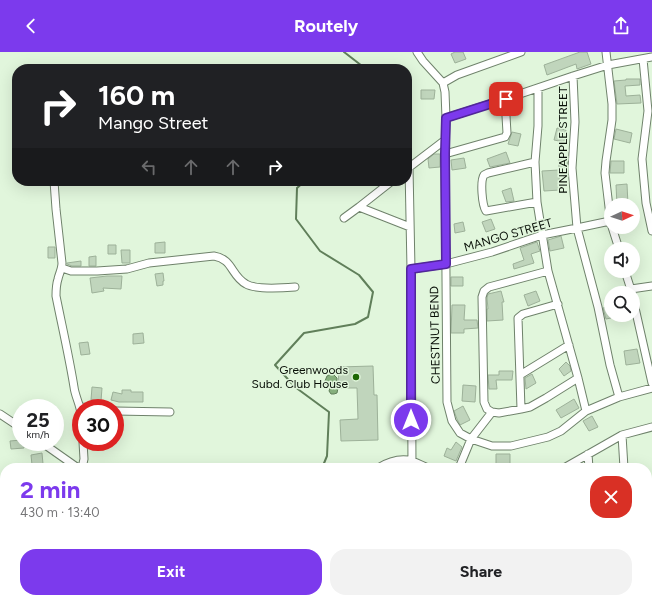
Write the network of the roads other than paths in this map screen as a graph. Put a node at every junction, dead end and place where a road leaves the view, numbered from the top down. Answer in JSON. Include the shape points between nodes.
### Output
{"nodes":[{"id":1,"x":417,"y":52,"type":"edge"},
{"id":2,"x":521,"y":52,"type":"edge"},
{"id":3,"x":606,"y":52,"type":"edge"},
{"id":4,"x":652,"y":57,"type":"edge"},
{"id":5,"x":643,"y":59,"type":"junction"},
{"id":6,"x":608,"y":65,"type":"junction"},
{"id":7,"x":573,"y":76,"type":"junction"},
{"id":8,"x":443,"y":83,"type":"junction"},
{"id":9,"x":538,"y":88,"type":"junction"},
{"id":10,"x":506,"y":99,"type":"junction"},
{"id":11,"x":446,"y":118,"type":"junction"},
{"id":12,"x":445,"y":140,"type":"junction"},
{"id":13,"x":445,"y":154,"type":"junction"},
{"id":14,"x":535,"y":162,"type":"junction"},
{"id":15,"x":412,"y":165,"type":"edge"},
{"id":16,"x":54,"y":186,"type":"edge"},
{"id":17,"x":386,"y":186,"type":"edge"},
{"id":18,"x":409,"y":186,"type":"edge"},
{"id":19,"x":608,"y":198,"type":"edge"},
{"id":20,"x":537,"y":202,"type":"junction"},
{"id":21,"x":359,"y":207,"type":"junction"},
{"id":22,"x":344,"y":218,"type":"dead end"},
{"id":23,"x":604,"y":225,"type":"edge"},
{"id":24,"x":410,"y":227,"type":"junction"},
{"id":25,"x":577,"y":228,"type":"junction"},
{"id":26,"x":652,"y":231,"type":"edge"},
{"id":27,"x":542,"y":235,"type":"junction"},
{"id":28,"x":446,"y":264,"type":"junction"},
{"id":29,"x":62,"y":268,"type":"junction"},
{"id":30,"x":411,"y":269,"type":"junction"},
{"id":31,"x":548,"y":271,"type":"junction"},
{"id":32,"x":652,"y":286,"type":"edge"},
{"id":33,"x":295,"y":287,"type":"dead end"},
{"id":34,"x":640,"y":289,"type":"edge"},
{"id":35,"x":558,"y":304,"type":"junction"},
{"id":36,"x":638,"y":322,"type":"edge"},
{"id":37,"x":569,"y":345,"type":"junction"},
{"id":38,"x":520,"y":375,"type":"junction"},
{"id":39,"x":578,"y":378,"type":"junction"},
{"id":40,"x":652,"y":383,"type":"edge"},
{"id":41,"x":652,"y":388,"type":"edge"},
{"id":42,"x":619,"y":397,"type":"junction"},
{"id":43,"x":78,"y":399,"type":"edge"},
{"id":44,"x":521,"y":409,"type":"junction"},
{"id":45,"x":124,"y":411,"type":"edge"},
{"id":46,"x":586,"y":411,"type":"junction"},
{"id":47,"x":170,"y":412,"type":"dead end"},
{"id":48,"x":492,"y":412,"type":"junction"},
{"id":49,"x":0,"y":414,"type":"edge"},
{"id":50,"x":12,"y":422,"type":"edge"},
{"id":51,"x":652,"y":427,"type":"edge"},
{"id":52,"x":622,"y":435,"type":"junction"},
{"id":53,"x":471,"y":439,"type":"junction"},
{"id":54,"x":54,"y":451,"type":"edge"},
{"id":55,"x":84,"y":451,"type":"edge"},
{"id":56,"x":588,"y":454,"type":"junction"},
{"id":57,"x":71,"y":463,"type":"edge"},
{"id":58,"x":83,"y":463,"type":"edge"},
{"id":59,"x":386,"y":463,"type":"edge"},
{"id":60,"x":408,"y":463,"type":"edge"},
{"id":61,"x":412,"y":463,"type":"edge"},
{"id":62,"x":461,"y":463,"type":"edge"},
{"id":63,"x":573,"y":463,"type":"edge"},
{"id":64,"x":589,"y":463,"type":"edge"},
{"id":65,"x":624,"y":463,"type":"edge"}],
"edges":[{"from":1,"to":8,"type":"street"},
{"from":2,"to":8,"type":"street","via":[[456,75]]},
{"from":3,"to":6,"type":"street"},
{"from":4,"to":5,"type":"street"},
{"from":5,"to":6,"type":"street"},
{"from":5,"to":26,"type":"street","via":[[648,110],[642,159],[646,203]]},
{"from":6,"to":7,"type":"street"},
{"from":6,"to":19,"type":"street","via":[[612,120],[605,172]]},
{"from":7,"to":9,"type":"street"},
{"from":7,"to":25,"type":"street","name":"PINEAPPLE STREET","via":[[575,122],[572,168]]},
{"from":8,"to":11,"type":"street","name":"CHESTNUT BEND"},
{"from":9,"to":10,"type":"street"},
{"from":9,"to":14,"type":"street"},
{"from":10,"to":11,"type":"street"},
{"from":10,"to":13,"type":"street","via":[[505,137]]},
{"from":11,"to":12,"type":"street","name":"CHESTNUT BEND"},
{"from":12,"to":13,"type":"street","name":"CHESTNUT BEND"},
{"from":12,"to":15,"type":"street"},
{"from":13,"to":28,"type":"street","name":"CHESTNUT BEND"},
{"from":14,"to":20,"type":"street"},
{"from":14,"to":20,"type":"street","via":[[484,175],[483,207],[486,211]]},
{"from":16,"to":29,"type":"street"},
{"from":17,"to":21,"type":"street"},
{"from":18,"to":24,"type":"street"},
{"from":20,"to":27,"type":"street"},
{"from":21,"to":22,"type":"street"},
{"from":21,"to":24,"type":"street"},
{"from":23,"to":25,"type":"street","name":"MANGO STREET"},
{"from":24,"to":30,"type":"street"},
{"from":25,"to":27,"type":"street","name":"MANGO STREET"},
{"from":25,"to":42,"type":"street","name":"PINEAPPLE STREET"},
{"from":27,"to":28,"type":"street","name":"MANGO STREET"},
{"from":27,"to":31,"type":"street"},
{"from":28,"to":30,"type":"street","name":"MANGO STREET"},
{"from":28,"to":53,"type":"street","name":"CHESTNUT BEND","via":[[447,402],[452,421],[460,433]]},
{"from":29,"to":33,"type":"street","via":[[71,271],[126,269],[149,263],[214,256],[225,260],[240,280],[249,286]]},
{"from":29,"to":43,"type":"street","via":[[56,296]]},
{"from":30,"to":61,"type":"street"},
{"from":31,"to":35,"type":"street"},
{"from":31,"to":48,"type":"street","via":[[489,287],[482,294],[484,402],[487,409]]},
{"from":32,"to":34,"type":"street"},
{"from":35,"to":37,"type":"street"},
{"from":35,"to":38,"type":"street","via":[[523,314],[518,318]]},
{"from":36,"to":40,"type":"street"},
{"from":37,"to":38,"type":"street"},
{"from":37,"to":39,"type":"street"},
{"from":38,"to":44,"type":"street"},
{"from":39,"to":44,"type":"street","via":[[530,407]]},
{"from":39,"to":46,"type":"street"},
{"from":41,"to":42,"type":"street","name":"CHESTNUT BEND"},
{"from":42,"to":46,"type":"street","name":"CHESTNUT BEND"},
{"from":44,"to":48,"type":"street"},
{"from":45,"to":47,"type":"street"},
{"from":46,"to":53,"type":"street","name":"CHESTNUT BEND","via":[[561,431],[548,437],[510,446],[492,446]]},
{"from":48,"to":53,"type":"street"},
{"from":49,"to":50,"type":"street"},
{"from":51,"to":52,"type":"street"},
{"from":52,"to":56,"type":"street"},
{"from":52,"to":65,"type":"street"},
{"from":53,"to":62,"type":"street"},
{"from":54,"to":57,"type":"street"},
{"from":55,"to":58,"type":"street"},
{"from":56,"to":63,"type":"street"},
{"from":56,"to":64,"type":"street"},
{"from":59,"to":60,"type":"street","via":[[397,460]]}]}
